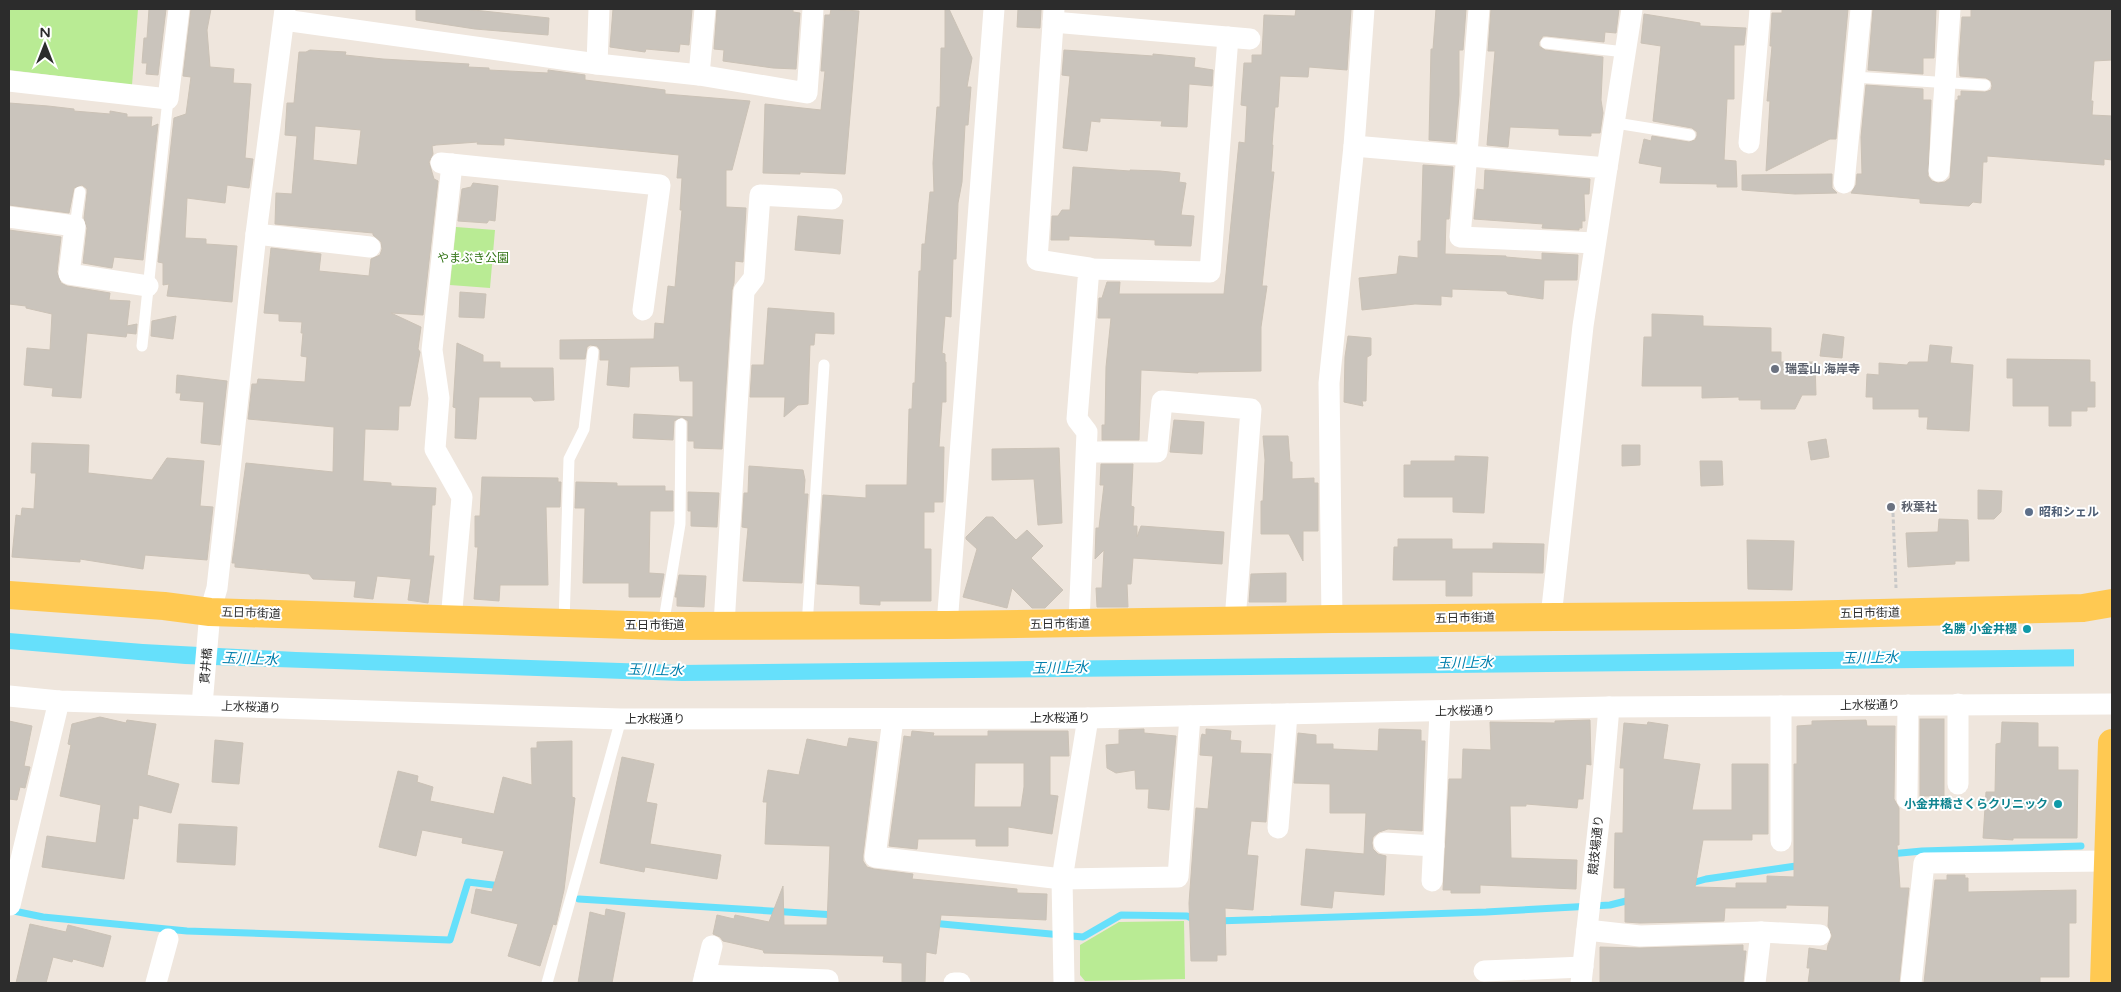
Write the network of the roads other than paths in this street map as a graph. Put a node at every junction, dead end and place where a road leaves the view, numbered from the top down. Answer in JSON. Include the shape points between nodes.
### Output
{"nodes":[{"id":1,"x":179,"y":9,"type":"edge"},
{"id":2,"x":599,"y":9,"type":"edge"},
{"id":3,"x":705,"y":9,"type":"edge"},
{"id":4,"x":812,"y":9,"type":"edge"},
{"id":5,"x":994,"y":9,"type":"edge"},
{"id":6,"x":1364,"y":9,"type":"edge"},
{"id":7,"x":1479,"y":9,"type":"edge"},
{"id":8,"x":1632,"y":9,"type":"edge"},
{"id":9,"x":1760,"y":9,"type":"edge"},
{"id":10,"x":1861,"y":9,"type":"edge"},
{"id":11,"x":1950,"y":9,"type":"edge"},
{"id":12,"x":285,"y":14,"type":"edge"},
{"id":13,"x":1054,"y":15,"type":"edge"},
{"id":14,"x":1228,"y":37,"type":"junction"},
{"id":15,"x":1250,"y":38,"type":"dead end"},
{"id":16,"x":1546,"y":44,"type":"dead end"},
{"id":17,"x":1625,"y":52,"type":"junction"},
{"id":18,"x":597,"y":64,"type":"junction"},
{"id":19,"x":699,"y":76,"type":"junction"},
{"id":20,"x":1854,"y":77,"type":"junction"},
{"id":21,"x":9,"y":81,"type":"edge"},
{"id":22,"x":1945,"y":83,"type":"junction"},
{"id":23,"x":1984,"y":85,"type":"dead end"},
{"id":24,"x":168,"y":99,"type":"junction"},
{"id":25,"x":1616,"y":124,"type":"junction"},
{"id":26,"x":1690,"y":135,"type":"dead end"},
{"id":27,"x":1749,"y":143,"type":"dead end"},
{"id":28,"x":1354,"y":146,"type":"junction"},
{"id":29,"x":1466,"y":156,"type":"junction"},
{"id":30,"x":1608,"y":168,"type":"junction"},
{"id":31,"x":1939,"y":171,"type":"dead end"},
{"id":32,"x":1844,"y":183,"type":"dead end"},
{"id":33,"x":80,"y":192,"type":"dead end"},
{"id":34,"x":832,"y":199,"type":"dead end"},
{"id":35,"x":9,"y":217,"type":"edge"},
{"id":36,"x":75,"y":226,"type":"junction"},
{"id":37,"x":256,"y":234,"type":"junction"},
{"id":38,"x":1595,"y":244,"type":"junction"},
{"id":39,"x":370,"y":247,"type":"dead end"},
{"id":40,"x":1089,"y":269,"type":"junction"},
{"id":41,"x":148,"y":286,"type":"junction"},
{"id":42,"x":643,"y":310,"type":"dead end"},
{"id":43,"x":142,"y":346,"type":"dead end"},
{"id":44,"x":593,"y":352,"type":"dead end"},
{"id":45,"x":824,"y":365,"type":"dead end"},
{"id":46,"x":681,"y":424,"type":"dead end"},
{"id":47,"x":1086,"y":452,"type":"junction"},
{"id":48,"x":9,"y":594,"type":"edge"},
{"id":49,"x":2112,"y":603,"type":"edge"},
{"id":50,"x":210,"y":612,"type":"junction"},
{"id":51,"x":1551,"y":617,"type":"junction"},
{"id":52,"x":1332,"y":619,"type":"junction"},
{"id":53,"x":451,"y":620,"type":"junction"},
{"id":54,"x":1235,"y":620,"type":"junction"},
{"id":55,"x":564,"y":624,"type":"junction"},
{"id":56,"x":1079,"y":624,"type":"junction"},
{"id":57,"x":724,"y":625,"type":"junction"},
{"id":58,"x":662,"y":626,"type":"junction"},
{"id":59,"x":807,"y":626,"type":"junction"},
{"id":60,"x":947,"y":626,"type":"junction"},
{"id":61,"x":9,"y":696,"type":"edge"},
{"id":62,"x":203,"y":699,"type":"junction"},
{"id":63,"x":59,"y":701,"type":"junction"},
{"id":64,"x":1958,"y":704,"type":"junction"},
{"id":65,"x":2112,"y":704,"type":"edge"},
{"id":66,"x":1908,"y":705,"type":"junction"},
{"id":67,"x":1781,"y":706,"type":"junction"},
{"id":68,"x":1609,"y":707,"type":"junction"},
{"id":69,"x":1440,"y":712,"type":"junction"},
{"id":70,"x":1287,"y":714,"type":"junction"},
{"id":71,"x":1190,"y":716,"type":"junction"},
{"id":72,"x":1088,"y":718,"type":"junction"},
{"id":73,"x":621,"y":719,"type":"junction"},
{"id":74,"x":893,"y":719,"type":"junction"},
{"id":75,"x":2112,"y":743,"type":"edge"},
{"id":76,"x":1958,"y":784,"type":"dead end"},
{"id":77,"x":1907,"y":799,"type":"dead end"},
{"id":78,"x":1278,"y":828,"type":"dead end"},
{"id":79,"x":1781,"y":841,"type":"dead end"},
{"id":80,"x":1384,"y":843,"type":"dead end"},
{"id":81,"x":1434,"y":846,"type":"junction"},
{"id":82,"x":2108,"y":861,"type":"junction"},
{"id":83,"x":1062,"y":880,"type":"junction"},
{"id":84,"x":1432,"y":881,"type":"dead end"},
{"id":85,"x":10,"y":905,"type":"dead end"},
{"id":86,"x":1588,"y":926,"type":"junction"},
{"id":87,"x":2109,"y":927,"type":"edge"},
{"id":88,"x":1761,"y":932,"type":"junction"},
{"id":89,"x":1820,"y":935,"type":"dead end"},
{"id":90,"x":168,"y":939,"type":"dead end"},
{"id":91,"x":712,"y":946,"type":"dead end"},
{"id":92,"x":1484,"y":971,"type":"dead end"},
{"id":93,"x":1582,"y":975,"type":"edge"},
{"id":94,"x":704,"y":979,"type":"edge"},
{"id":95,"x":156,"y":983,"type":"edge"},
{"id":96,"x":547,"y":983,"type":"edge"},
{"id":97,"x":828,"y":983,"type":"edge"},
{"id":98,"x":954,"y":983,"type":"edge"},
{"id":99,"x":960,"y":983,"type":"edge"},
{"id":100,"x":1064,"y":983,"type":"edge"},
{"id":101,"x":1755,"y":983,"type":"edge"},
{"id":102,"x":1911,"y":983,"type":"edge"},
{"id":103,"x":2104,"y":983,"type":"edge"}],
"edges":[{"from":1,"to":24,"type":"street"},
{"from":2,"to":18,"type":"street"},
{"from":3,"to":19,"type":"street"},
{"from":4,"to":19,"type":"street","via":[[807,93]]},
{"from":5,"to":60,"type":"street"},
{"from":6,"to":28,"type":"street"},
{"from":7,"to":29,"type":"street"},
{"from":8,"to":17,"type":"street"},
{"from":9,"to":27,"type":"street"},
{"from":10,"to":20,"type":"street"},
{"from":11,"to":22,"type":"street"},
{"from":12,"to":18,"type":"street"},
{"from":12,"to":37,"type":"street","name":"貫井橋"},
{"from":13,"to":14,"type":"street"},
{"from":13,"to":40,"type":"street","via":[[1037,260]]},
{"from":14,"to":15,"type":"street"},
{"from":14,"to":40,"type":"street","via":[[1210,272]]},
{"from":16,"to":17,"type":"lane"},
{"from":17,"to":25,"type":"street"},
{"from":18,"to":19,"type":"street"},
{"from":20,"to":22,"type":"lane"},
{"from":20,"to":32,"type":"street"},
{"from":21,"to":24,"type":"street"},
{"from":22,"to":23,"type":"lane"},
{"from":22,"to":31,"type":"street"},
{"from":24,"to":41,"type":"lane"},
{"from":25,"to":26,"type":"lane"},
{"from":25,"to":30,"type":"street"},
{"from":28,"to":29,"type":"street"},
{"from":28,"to":52,"type":"street","via":[[1329,383]]},
{"from":29,"to":30,"type":"street"},
{"from":29,"to":38,"type":"street","via":[[1460,237]]},
{"from":30,"to":38,"type":"street"},
{"from":33,"to":36,"type":"lane"},
{"from":34,"to":57,"type":"street","via":[[760,195],[754,278],[744,292]]},
{"from":35,"to":36,"type":"street"},
{"from":36,"to":41,"type":"street","via":[[69,274]]},
{"from":37,"to":39,"type":"street"},
{"from":37,"to":50,"type":"street","name":"貫井橋","via":[[217,588]]},
{"from":38,"to":51,"type":"street","via":[[1580,346]]},
{"from":40,"to":47,"type":"street","via":[[1077,419],[1088,432]]},
{"from":41,"to":43,"type":"lane"},
{"from":42,"to":53,"type":"street","via":[[660,185],[447,164],[432,350],[439,398],[435,450],[462,497]]},
{"from":44,"to":55,"type":"lane","via":[[584,429],[569,459]]},
{"from":45,"to":59,"type":"lane"},
{"from":46,"to":58,"type":"lane","via":[[680,524]]},
{"from":47,"to":54,"type":"street","via":[[1157,452],[1162,401],[1251,409]]},
{"from":47,"to":56,"type":"street"},
{"from":48,"to":50,"type":"main road","name":"五日市街道"},
{"from":49,"to":51,"type":"main road","name":"五日市街道","via":[[2083,608]]},
{"from":50,"to":53,"type":"main road","name":"五日市街道"},
{"from":50,"to":62,"type":"street","name":"貫井橋"},
{"from":51,"to":52,"type":"main road","name":"五日市街道"},
{"from":52,"to":54,"type":"main road","name":"五日市街道"},
{"from":53,"to":55,"type":"main road","name":"五日市街道"},
{"from":54,"to":56,"type":"main road","name":"五日市街道"},
{"from":55,"to":58,"type":"main road","name":"五日市街道"},
{"from":56,"to":60,"type":"main road","name":"五日市街道"},
{"from":57,"to":58,"type":"main road","name":"五日市街道"},
{"from":57,"to":59,"type":"main road","name":"五日市街道"},
{"from":59,"to":60,"type":"main road","name":"五日市街道"},
{"from":61,"to":63,"type":"street","name":"上水桜通り"},
{"from":62,"to":63,"type":"street","name":"上水桜通り"},
{"from":62,"to":73,"type":"street","name":"上水桜通り"},
{"from":63,"to":85,"type":"street"},
{"from":64,"to":65,"type":"street","name":"上水桜通り"},
{"from":64,"to":66,"type":"street","name":"上水桜通り"},
{"from":64,"to":76,"type":"street"},
{"from":66,"to":67,"type":"street","name":"上水桜通り"},
{"from":66,"to":77,"type":"street"},
{"from":67,"to":68,"type":"street","name":"上水桜通り"},
{"from":67,"to":79,"type":"street"},
{"from":68,"to":69,"type":"street","name":"上水桜通り"},
{"from":68,"to":86,"type":"street","name":"競技場通り"},
{"from":69,"to":70,"type":"street","name":"上水桜通り"},
{"from":69,"to":81,"type":"street"},
{"from":70,"to":71,"type":"street","name":"上水桜通り"},
{"from":70,"to":78,"type":"street"},
{"from":71,"to":72,"type":"street","name":"上水桜通り"},
{"from":71,"to":83,"type":"street","via":[[1178,877]]},
{"from":72,"to":74,"type":"street","name":"上水桜通り"},
{"from":72,"to":83,"type":"street"},
{"from":73,"to":74,"type":"street","name":"上水桜通り"},
{"from":73,"to":96,"type":"lane"},
{"from":74,"to":83,"type":"street","via":[[875,857]]},
{"from":75,"to":82,"type":"main road"},
{"from":80,"to":81,"type":"street"},
{"from":81,"to":84,"type":"street"},
{"from":82,"to":87,"type":"main road"},
{"from":82,"to":102,"type":"street","via":[[1924,864]]},
{"from":83,"to":100,"type":"street"},
{"from":86,"to":88,"type":"street","via":[[1640,936]]},
{"from":86,"to":93,"type":"street","name":"競技場通り"},
{"from":87,"to":103,"type":"main road"},
{"from":88,"to":89,"type":"street"},
{"from":88,"to":101,"type":"street"},
{"from":90,"to":95,"type":"street"},
{"from":91,"to":94,"type":"street"},
{"from":92,"to":93,"type":"street"},
{"from":94,"to":97,"type":"street","via":[[828,980]]},
{"from":98,"to":99,"type":"street"}]}
